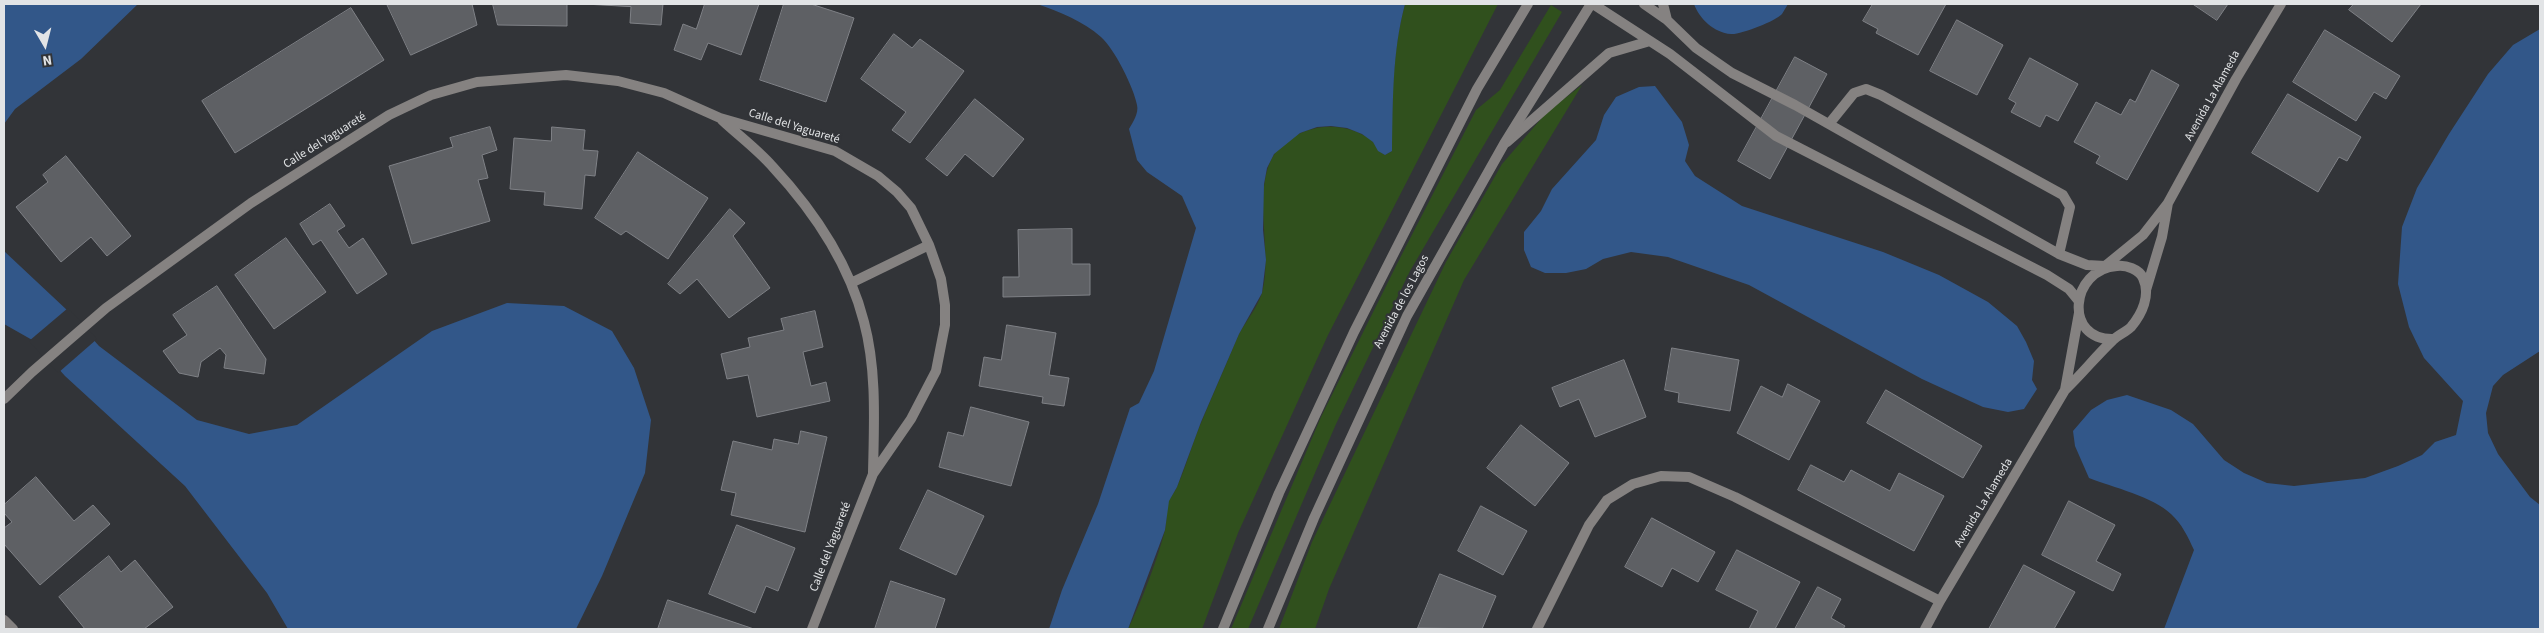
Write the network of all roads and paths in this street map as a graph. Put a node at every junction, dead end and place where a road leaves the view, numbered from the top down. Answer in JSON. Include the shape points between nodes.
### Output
{"nodes":[{"id":1,"x":1528,"y":4,"type":"edge"},
{"id":2,"x":1592,"y":4,"type":"edge"},
{"id":3,"x":1644,"y":4,"type":"edge"},
{"id":4,"x":1664,"y":4,"type":"edge"},
{"id":5,"x":2282,"y":4,"type":"edge"},
{"id":6,"x":1667,"y":20,"type":"junction"},
{"id":7,"x":1650,"y":41,"type":"junction"},
{"id":8,"x":720,"y":118,"type":"junction"},
{"id":9,"x":1829,"y":124,"type":"junction"},
{"id":10,"x":1504,"y":144,"type":"junction"},
{"id":11,"x":2168,"y":202,"type":"junction"},
{"id":12,"x":929,"y":245,"type":"junction"},
{"id":13,"x":2059,"y":254,"type":"junction"},
{"id":14,"x":2106,"y":266,"type":"junction"},
{"id":15,"x":851,"y":283,"type":"junction"},
{"id":16,"x":2146,"y":290,"type":"junction"},
{"id":17,"x":2078,"y":300,"type":"junction"},
{"id":18,"x":2079,"y":313,"type":"junction"},
{"id":19,"x":2114,"y":339,"type":"junction"},
{"id":20,"x":2065,"y":390,"type":"junction"},
{"id":21,"x":4,"y":399,"type":"edge"},
{"id":22,"x":873,"y":474,"type":"junction"},
{"id":23,"x":1940,"y":601,"type":"junction"},
{"id":24,"x":4,"y":620,"type":"edge"},
{"id":25,"x":12,"y":629,"type":"edge"},
{"id":26,"x":812,"y":629,"type":"edge"},
{"id":27,"x":1223,"y":629,"type":"edge"},
{"id":28,"x":1268,"y":629,"type":"edge"},
{"id":29,"x":1537,"y":629,"type":"edge"},
{"id":30,"x":1925,"y":629,"type":"edge"}],
"edges":[{"from":1,"to":27,"type":"street","via":[[1477,89],[1354,332],[1279,494]]},
{"from":2,"to":7,"type":"street"},
{"from":2,"to":10,"type":"street","name":"Avenida de los Lagos"},
{"from":3,"to":6,"type":"street"},
{"from":4,"to":6,"type":"street"},
{"from":5,"to":11,"type":"street","name":"Avenida La Alameda"},
{"from":6,"to":9,"type":"street","via":[[1696,48],[1732,73]]},
{"from":7,"to":10,"type":"street","via":[[1609,52]]},
{"from":7,"to":17,"type":"street","via":[[1776,136],[2047,276],[2069,289]]},
{"from":8,"to":12,"type":"street","name":"Calle del Yaguareté","via":[[835,151],[859,164],[897,192],[911,208]]},
{"from":8,"to":15,"type":"street","name":"Calle del Yaguareté","via":[[772,165],[807,207]]},
{"from":8,"to":21,"type":"street","name":"Calle del Yaguareté","via":[[664,93],[618,81],[566,75],[476,82],[431,95],[389,115],[251,203],[106,308]]},
{"from":9,"to":13,"type":"street"},
{"from":9,"to":13,"type":"street","via":[[1854,92],[1866,90],[1881,95],[2063,195],[2070,207]]},
{"from":10,"to":28,"type":"street","name":"Avenida de los Lagos","via":[[1407,316],[1314,518]]},
{"from":11,"to":14,"type":"street","name":"Avenida La Alameda","via":[[2142,235]]},
{"from":11,"to":16,"type":"street","name":"Avenida La Alameda","via":[[2162,237]]},
{"from":12,"to":15,"type":"street"},
{"from":12,"to":22,"type":"street","name":"Calle del Yaguareté","via":[[941,279],[945,305],[942,346],[936,371],[911,419]]},
{"from":13,"to":14,"type":"street","via":[[2087,265]]},
{"from":14,"to":16,"type":"street","via":[[2123,265],[2136,270],[2143,276]]},
{"from":14,"to":17,"type":"street","via":[[2085,284]]},
{"from":15,"to":22,"type":"street","name":"Calle del Yaguareté","via":[[864,322],[868,347],[874,405]]},
{"from":16,"to":19,"type":"street","via":[[2140,314],[2130,328]]},
{"from":17,"to":18,"type":"street"},
{"from":18,"to":19,"type":"street","via":[[2092,334],[2101,340]]},
{"from":18,"to":20,"type":"street","name":"Avenida La Alameda"},
{"from":19,"to":20,"type":"street","name":"Avenida La Alameda"},
{"from":20,"to":23,"type":"street","name":"Avenida La Alameda"},
{"from":22,"to":26,"type":"street","name":"Calle del Yaguareté"},
{"from":23,"to":29,"type":"street","via":[[1735,497],[1689,477],[1661,476],[1633,484],[1607,500],[1589,525]]},
{"from":23,"to":30,"type":"street","name":"Avenida La Alameda"},
{"from":24,"to":25,"type":"street"}]}
